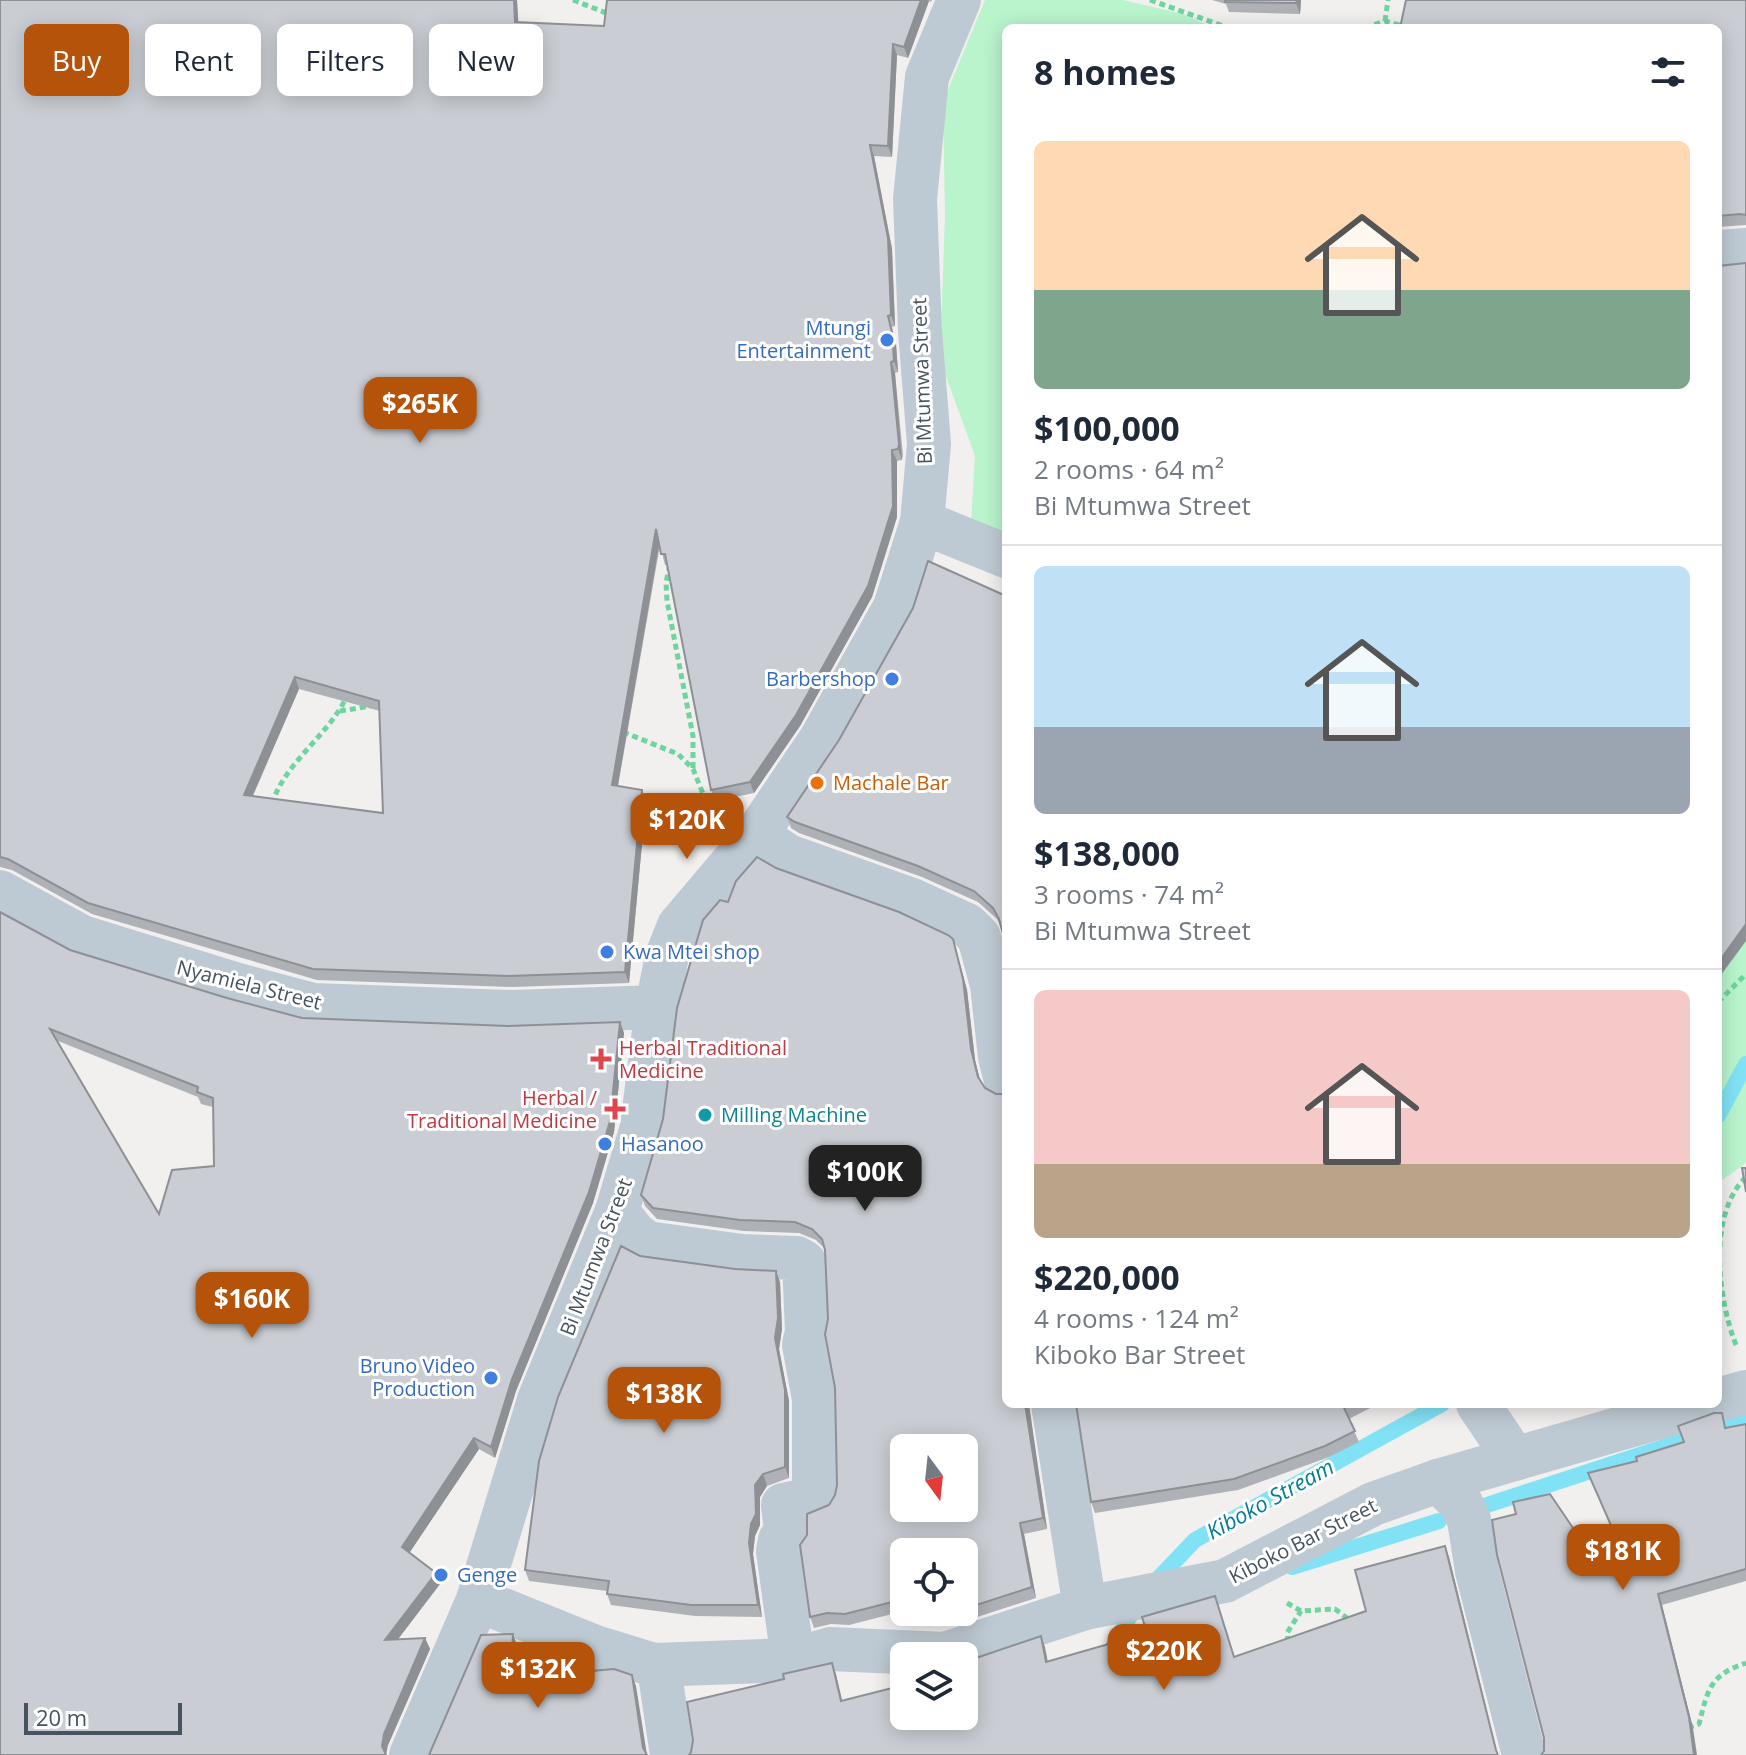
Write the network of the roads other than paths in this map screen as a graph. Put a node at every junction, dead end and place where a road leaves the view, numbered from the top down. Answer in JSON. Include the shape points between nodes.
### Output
{"nodes":[{"id":1,"x":959,"y":0,"type":"edge"},
{"id":2,"x":1746,"y":250,"type":"edge"},
{"id":3,"x":1722,"y":252,"type":"edge"},
{"id":4,"x":922,"y":522,"type":"junction"},
{"id":5,"x":1002,"y":554,"type":"edge"},
{"id":6,"x":746,"y":846,"type":"junction"},
{"id":7,"x":0,"y":892,"type":"edge"},
{"id":8,"x":657,"y":1007,"type":"junction"},
{"id":9,"x":1002,"y":1065,"type":"edge"},
{"id":10,"x":617,"y":1211,"type":"junction"},
{"id":11,"x":1743,"y":1372,"type":"edge"},
{"id":12,"x":1722,"y":1396,"type":"edge"},
{"id":13,"x":1054,"y":1408,"type":"edge"},
{"id":14,"x":1481,"y":1408,"type":"edge"},
{"id":15,"x":1691,"y":1408,"type":"edge"},
{"id":16,"x":1515,"y":1459,"type":"junction"},
{"id":17,"x":1438,"y":1481,"type":"junction"},
{"id":18,"x":478,"y":1600,"type":"junction"},
{"id":19,"x":1085,"y":1608,"type":"junction"},
{"id":20,"x":793,"y":1660,"type":"junction"},
{"id":21,"x":654,"y":1665,"type":"junction"},
{"id":22,"x":411,"y":1755,"type":"edge"},
{"id":23,"x":672,"y":1755,"type":"edge"},
{"id":24,"x":1524,"y":1755,"type":"edge"}],
"edges":[{"from":1,"to":4,"type":"street","name":"Bi Mtumwa Street","via":[[927,77],[915,199],[929,444]]},
{"from":2,"to":3,"type":"street"},
{"from":4,"to":5,"type":"street"},
{"from":4,"to":6,"type":"street","name":"Bi Mtumwa Street","via":[[895,607],[821,739]]},
{"from":6,"to":8,"type":"street","name":"Bi Mtumwa Street","via":[[679,926]]},
{"from":6,"to":9,"type":"street","via":[[788,856],[967,925],[979,937],[992,985]]},
{"from":7,"to":8,"type":"street","name":"Nyamiela Street","via":[[82,937],[313,1005],[513,1012]]},
{"from":8,"to":10,"type":"street","name":"Bi Mtumwa Street","via":[[642,1127]]},
{"from":10,"to":18,"type":"street","name":"Bi Mtumwa Street","via":[[539,1400]]},
{"from":10,"to":20,"type":"street","via":[[647,1243],[804,1262],[804,1345],[814,1399],[816,1498],[783,1505],[787,1538],[780,1540],[778,1551]]},
{"from":11,"to":12,"type":"street"},
{"from":13,"to":19,"type":"street"},
{"from":14,"to":16,"type":"street"},
{"from":15,"to":16,"type":"street","name":"Kiboko Bar Street"},
{"from":16,"to":17,"type":"street","name":"Kiboko Bar Street"},
{"from":17,"to":19,"type":"street","name":"Kiboko Bar Street","via":[[1373,1504],[1225,1581]]},
{"from":17,"to":24,"type":"street","via":[[1461,1503],[1469,1520]]},
{"from":18,"to":21,"type":"street","name":"Kiboko Bar Street"},
{"from":18,"to":22,"type":"street","name":"Bi Mtumwa Street"},
{"from":19,"to":20,"type":"street","name":"Kiboko Bar Street","via":[[945,1654],[830,1649]]},
{"from":20,"to":21,"type":"street","name":"Kiboko Bar Street"},
{"from":21,"to":23,"type":"street","via":[[659,1668]]}]}
